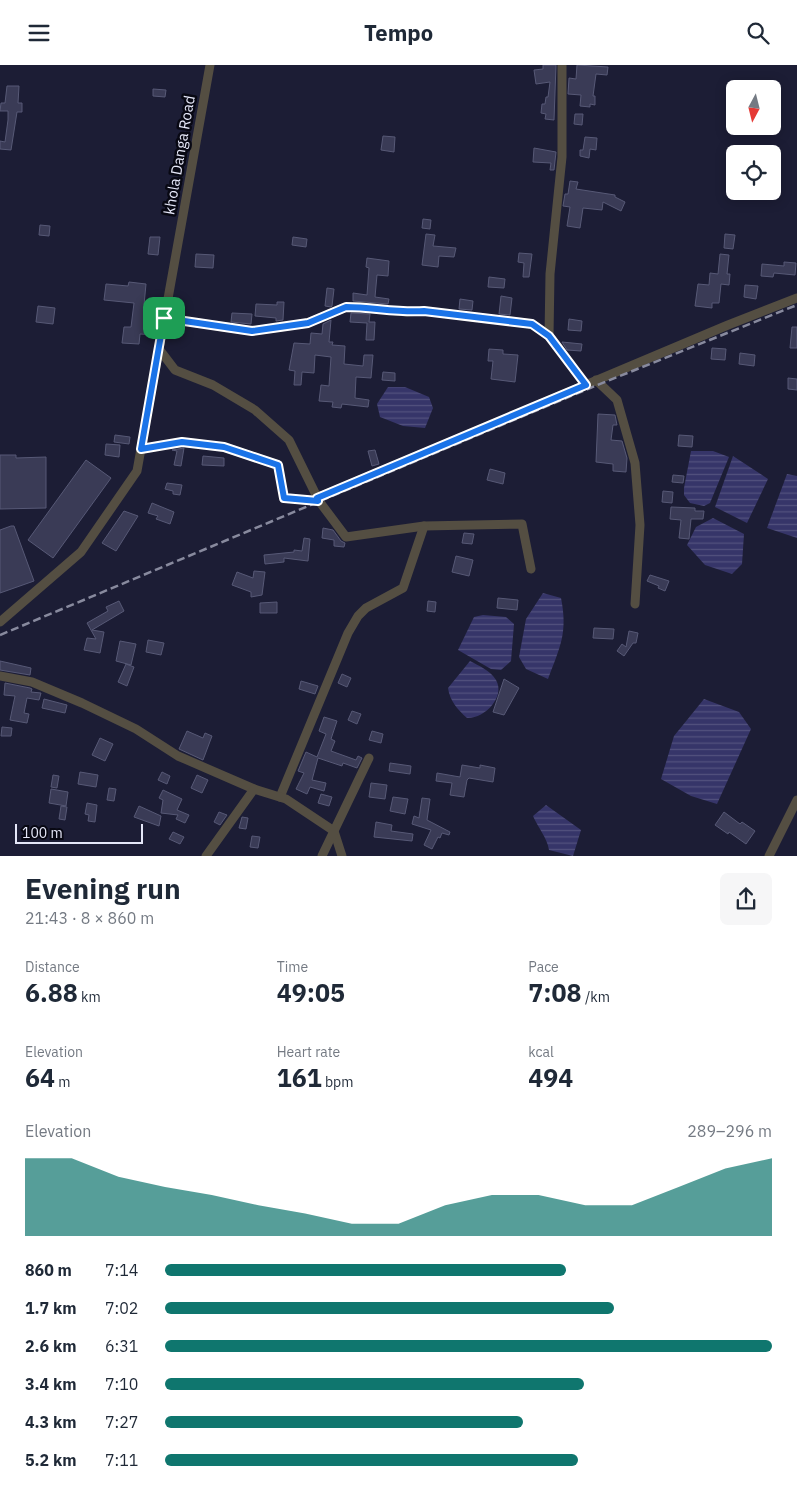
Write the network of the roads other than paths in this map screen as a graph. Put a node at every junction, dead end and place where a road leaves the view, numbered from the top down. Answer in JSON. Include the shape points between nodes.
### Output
{"nodes":[{"id":1,"x":210,"y":65,"type":"edge"},
{"id":2,"x":562,"y":65,"type":"edge"},
{"id":3,"x":797,"y":298,"type":"edge"},
{"id":4,"x":164,"y":318,"type":"junction"},
{"id":5,"x":549,"y":336,"type":"junction"},
{"id":6,"x":159,"y":349,"type":"junction"},
{"id":7,"x":596,"y":380,"type":"junction"},
{"id":8,"x":586,"y":385,"type":"junction"},
{"id":9,"x":141,"y":449,"type":"junction"},
{"id":10,"x":318,"y":499,"type":"junction"},
{"id":11,"x":424,"y":526,"type":"junction"},
{"id":12,"x":531,"y":569,"type":"dead end"},
{"id":13,"x":635,"y":604,"type":"dead end"},
{"id":14,"x":0,"y":622,"type":"edge"},
{"id":15,"x":0,"y":676,"type":"edge"},
{"id":16,"x":369,"y":758,"type":"dead end"},
{"id":17,"x":254,"y":789,"type":"junction"},
{"id":18,"x":280,"y":797,"type":"junction"},
{"id":19,"x":797,"y":800,"type":"edge"},
{"id":20,"x":334,"y":831,"type":"junction"},
{"id":21,"x":206,"y":856,"type":"edge"},
{"id":22,"x":322,"y":856,"type":"edge"},
{"id":23,"x":342,"y":856,"type":"edge"},
{"id":24,"x":769,"y":856,"type":"edge"}],
"edges":[{"from":1,"to":4,"type":"street","name":"khola Danga Road"},
{"from":2,"to":5,"type":"street","via":[[562,157],[550,274]]},
{"from":3,"to":7,"type":"street"},
{"from":4,"to":5,"type":"street","via":[[252,331],[308,323],[346,307],[363,307],[532,324]]},
{"from":4,"to":6,"type":"street","name":"khola Danga Road"},
{"from":5,"to":8,"type":"street"},
{"from":6,"to":9,"type":"street","name":"khola Danga Road"},
{"from":6,"to":10,"type":"street","via":[[175,370],[213,385],[255,410],[289,440]]},
{"from":7,"to":8,"type":"street"},
{"from":7,"to":13,"type":"street","via":[[617,400],[635,463],[640,525]]},
{"from":8,"to":10,"type":"street"},
{"from":9,"to":10,"type":"street","via":[[182,442],[224,447],[278,465],[284,498]]},
{"from":9,"to":14,"type":"street","name":"khola Danga Road","via":[[137,471],[81,552]]},
{"from":10,"to":11,"type":"street","via":[[346,537]]},
{"from":11,"to":12,"type":"street","via":[[522,524]]},
{"from":11,"to":18,"type":"street","via":[[403,588],[366,608],[353,624]]},
{"from":15,"to":17,"type":"street","via":[[32,682],[82,703],[136,729],[178,756]]},
{"from":16,"to":20,"type":"street"},
{"from":17,"to":18,"type":"street"},
{"from":17,"to":21,"type":"street"},
{"from":18,"to":20,"type":"street"},
{"from":19,"to":24,"type":"street"},
{"from":20,"to":22,"type":"street"},
{"from":20,"to":23,"type":"street"}]}
